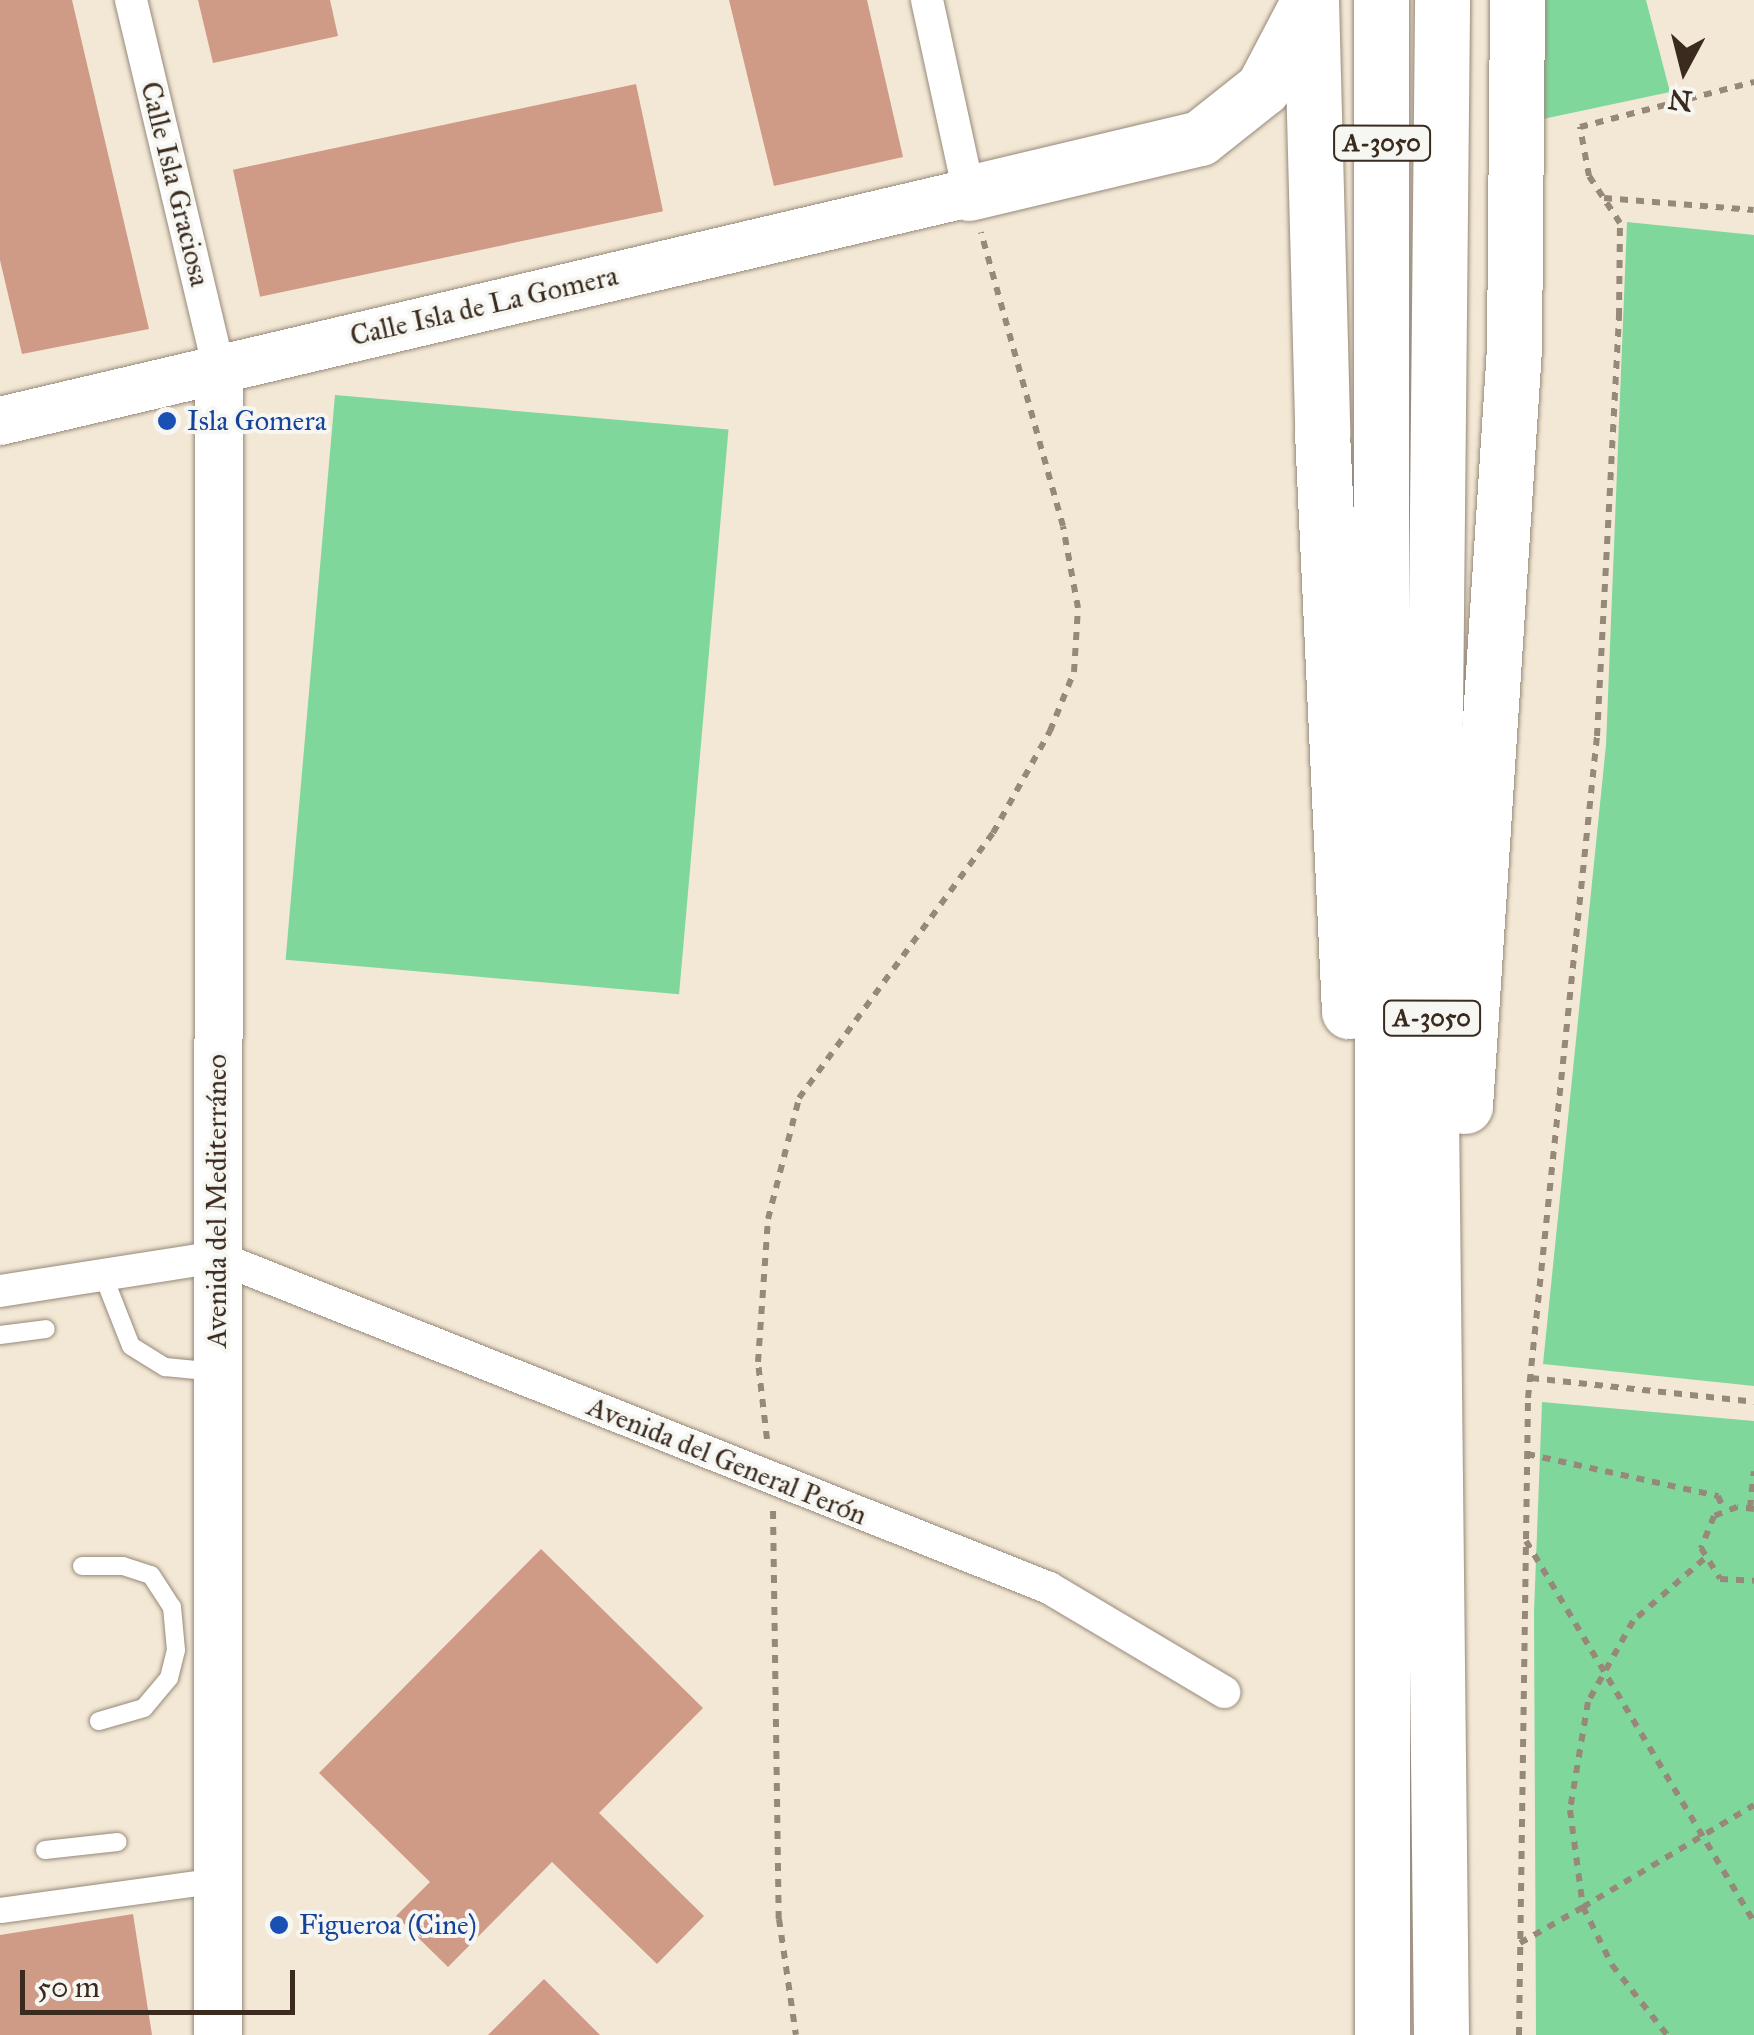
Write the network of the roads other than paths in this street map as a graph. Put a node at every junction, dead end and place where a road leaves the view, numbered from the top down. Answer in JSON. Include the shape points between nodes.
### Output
{"nodes":[{"id":1,"x":131,"y":0,"type":"edge"},
{"id":2,"x":926,"y":0,"type":"edge"},
{"id":3,"x":1309,"y":0,"type":"edge"},
{"id":4,"x":1382,"y":0,"type":"edge"},
{"id":5,"x":1442,"y":0,"type":"edge"},
{"id":6,"x":1516,"y":0,"type":"edge"},
{"id":7,"x":968,"y":193,"type":"junction"},
{"id":8,"x":219,"y":368,"type":"junction"},
{"id":9,"x":0,"y":421,"type":"edge"},
{"id":10,"x":217,"y":1257,"type":"junction"},
{"id":11,"x":103,"y":1275,"type":"junction"},
{"id":12,"x":0,"y":1292,"type":"edge"},
{"id":13,"x":46,"y":1329,"type":"dead end"},
{"id":14,"x":0,"y":1335,"type":"edge"},
{"id":15,"x":217,"y":1372,"type":"junction"},
{"id":16,"x":1383,"y":1442,"type":"junction"},
{"id":17,"x":1439,"y":1443,"type":"junction"},
{"id":18,"x":82,"y":1566,"type":"dead end"},
{"id":19,"x":197,"y":1652,"type":"junction"},
{"id":20,"x":1224,"y":1692,"type":"dead end"},
{"id":21,"x":99,"y":1720,"type":"dead end"},
{"id":22,"x":118,"y":1842,"type":"dead end"},
{"id":23,"x":45,"y":1850,"type":"dead end"},
{"id":24,"x":219,"y":1880,"type":"junction"},
{"id":25,"x":0,"y":1910,"type":"edge"},
{"id":26,"x":218,"y":2035,"type":"edge"},
{"id":27,"x":1382,"y":2035,"type":"edge"},
{"id":28,"x":1441,"y":2035,"type":"edge"}],
"edges":[{"from":1,"to":8,"type":"street","name":"Calle Isla Graciosa"},
{"from":2,"to":7,"type":"street"},
{"from":3,"to":7,"type":"highway","via":[[1263,88],[1200,138]]},
{"from":3,"to":16,"type":"highway","via":[[1350,1020]]},
{"from":4,"to":16,"type":"highway","number":"A-3050"},
{"from":5,"to":17,"type":"highway","number":"A-3050","via":[[1431,1115]]},
{"from":6,"to":17,"type":"highway","via":[[1514,349]]},
{"from":7,"to":8,"type":"main road","name":"Calle Isla de La Gomera"},
{"from":8,"to":9,"type":"main road","name":"Calle Isla de La Gomera"},
{"from":8,"to":10,"type":"main road","name":"Avenida del Mediterráneo"},
{"from":10,"to":11,"type":"street"},
{"from":10,"to":15,"type":"main road","name":"Avenida del Mediterráneo"},
{"from":10,"to":20,"type":"street","name":"Avenida del General Perón","via":[[1049,1588]]},
{"from":11,"to":12,"type":"street"},
{"from":11,"to":15,"type":"lane","via":[[131,1346],[166,1367]]},
{"from":13,"to":14,"type":"lane"},
{"from":15,"to":19,"type":"main road","name":"Avenida del Mediterráneo"},
{"from":16,"to":27,"type":"highway","number":"A-3050"},
{"from":17,"to":28,"type":"highway","number":"A-3050"},
{"from":18,"to":19,"type":"lane","via":[[122,1566],[151,1576]]},
{"from":19,"to":21,"type":"lane","via":[[144,1708]]},
{"from":19,"to":24,"type":"main road","name":"Avenida del Mediterráneo"},
{"from":22,"to":23,"type":"lane"},
{"from":24,"to":25,"type":"street"},
{"from":24,"to":26,"type":"main road","name":"Avenida del Mediterráneo"}]}
